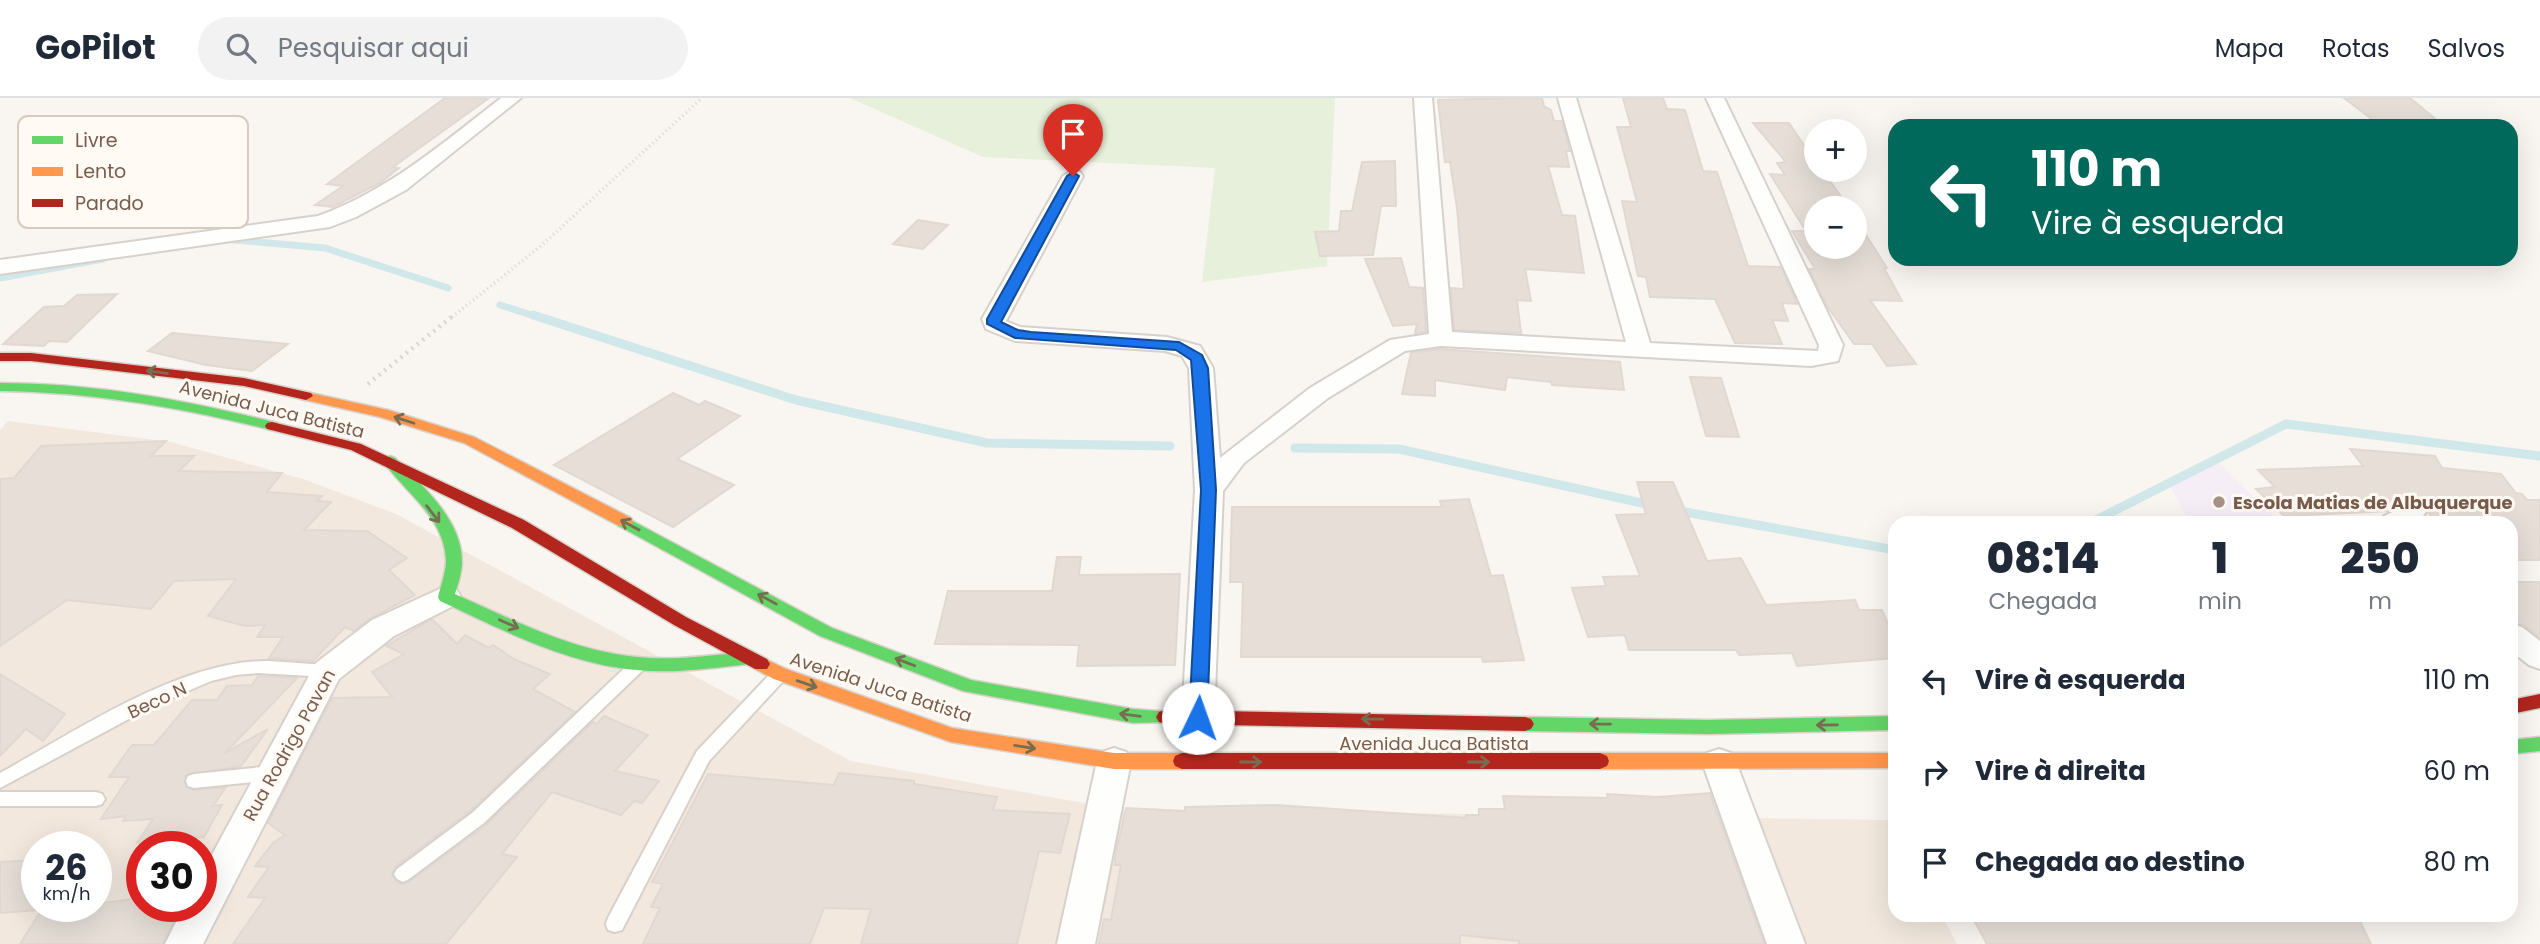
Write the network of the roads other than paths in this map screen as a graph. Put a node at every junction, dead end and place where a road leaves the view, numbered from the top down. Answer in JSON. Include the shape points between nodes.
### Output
{"nodes":[{"id":1,"x":512,"y":98,"type":"edge"},
{"id":2,"x":1423,"y":98,"type":"edge"},
{"id":3,"x":1567,"y":98,"type":"edge"},
{"id":4,"x":1715,"y":98,"type":"edge"},
{"id":5,"x":1073,"y":176,"type":"dead end"},
{"id":6,"x":0,"y":267,"type":"edge"},
{"id":7,"x":1441,"y":339,"type":"junction"},
{"id":8,"x":1640,"y":349,"type":"junction"},
{"id":9,"x":0,"y":357,"type":"edge"},
{"id":10,"x":0,"y":387,"type":"edge"},
{"id":11,"x":469,"y":440,"type":"junction"},
{"id":12,"x":421,"y":445,"type":"dead end"},
{"id":13,"x":405,"y":451,"type":"dead end"},
{"id":14,"x":390,"y":461,"type":"junction"},
{"id":15,"x":1209,"y":490,"type":"junction"},
{"id":16,"x":690,"y":556,"type":"junction"},
{"id":17,"x":689,"y":581,"type":"dead end"},
{"id":18,"x":446,"y":597,"type":"junction"},
{"id":19,"x":2518,"y":640,"type":"edge"},
{"id":20,"x":646,"y":648,"type":"dead end"},
{"id":21,"x":2540,"y":657,"type":"edge"},
{"id":22,"x":597,"y":658,"type":"junction"},
{"id":23,"x":749,"y":658,"type":"junction"},
{"id":24,"x":638,"y":664,"type":"junction"},
{"id":25,"x":327,"y":670,"type":"junction"},
{"id":26,"x":780,"y":674,"type":"junction"},
{"id":27,"x":2540,"y":701,"type":"edge"},
{"id":28,"x":2518,"y":706,"type":"edge"},
{"id":29,"x":1198,"y":718,"type":"junction"},
{"id":30,"x":1888,"y":723,"type":"edge"},
{"id":31,"x":2540,"y":744,"type":"edge"},
{"id":32,"x":2518,"y":746,"type":"edge"},
{"id":33,"x":1114,"y":761,"type":"junction"},
{"id":34,"x":1888,"y":761,"type":"edge"},
{"id":35,"x":1720,"y":762,"type":"junction"},
{"id":36,"x":272,"y":773,"type":"junction"},
{"id":37,"x":0,"y":781,"type":"edge"},
{"id":38,"x":194,"y":781,"type":"dead end"},
{"id":39,"x":0,"y":799,"type":"edge"},
{"id":40,"x":96,"y":799,"type":"dead end"},
{"id":41,"x":403,"y":874,"type":"dead end"},
{"id":42,"x":615,"y":923,"type":"dead end"},
{"id":43,"x":184,"y":944,"type":"edge"},
{"id":44,"x":1076,"y":944,"type":"edge"},
{"id":45,"x":1786,"y":944,"type":"edge"}],
"edges":[{"from":1,"to":6,"type":"street","via":[[382,198],[351,214],[322,222]]},
{"from":2,"to":7,"type":"street"},
{"from":3,"to":8,"type":"street"},
{"from":4,"to":8,"type":"street","via":[[1832,351],[1829,356],[1811,359]]},
{"from":5,"to":15,"type":"street","via":[[994,324],[1015,334],[1167,344],[1191,351],[1201,368]]},
{"from":7,"to":8,"type":"street"},
{"from":7,"to":15,"type":"street","via":[[1398,345],[1319,393],[1235,457]]},
{"from":11,"to":9,"type":"main road","name":"Avenida Juca Batista","one_way":true,"via":[[383,413],[244,383],[31,356]]},
{"from":10,"to":14,"type":"main road","name":"Avenida Juca Batista","via":[[46,386],[191,406],[356,447]]},
{"from":11,"to":12,"type":"main road"},
{"from":16,"to":11,"type":"main road","name":"Avenida Juca Batista","one_way":true},
{"from":13,"to":14,"type":"main road"},
{"from":14,"to":18,"type":"main road","one_way":true,"via":[[450,539],[454,561]]},
{"from":14,"to":23,"type":"main road","name":"Avenida Juca Batista","via":[[518,524]]},
{"from":15,"to":29,"type":"street"},
{"from":16,"to":17,"type":"main road"},
{"from":29,"to":16,"type":"main road","name":"Avenida Juca Batista","one_way":true,"via":[[1133,716],[969,686],[826,632]]},
{"from":18,"to":22,"type":"main road","one_way":true},
{"from":18,"to":25,"type":"street","name":"Rua Rodrigo Pavan","via":[[360,641]]},
{"from":19,"to":21,"type":"street"},
{"from":20,"to":22,"type":"main road"},
{"from":22,"to":24,"type":"main road"},
{"from":23,"to":24,"type":"main road"},
{"from":23,"to":26,"type":"main road","name":"Avenida Juca Batista"},
{"from":24,"to":41,"type":"lane","via":[[478,818]]},
{"from":25,"to":36,"type":"street","name":"Rua Rodrigo Pavan"},
{"from":25,"to":37,"type":"lane","name":"Beco N","via":[[237,669],[193,683]]},
{"from":26,"to":33,"type":"main road","name":"Avenida Juca Batista","one_way":true,"via":[[951,735]]},
{"from":26,"to":42,"type":"lane","via":[[704,756]]},
{"from":27,"to":28,"type":"main road"},
{"from":30,"to":29,"type":"main road","name":"Avenida Juca Batista","one_way":true,"via":[[1708,727]]},
{"from":31,"to":32,"type":"main road"},
{"from":33,"to":35,"type":"main road","name":"Avenida Juca Batista","one_way":true},
{"from":33,"to":44,"type":"street"},
{"from":34,"to":35,"type":"main road","name":"Avenida Juca Batista"},
{"from":35,"to":45,"type":"street"},
{"from":36,"to":38,"type":"lane"},
{"from":36,"to":43,"type":"street","name":"Rua Rodrigo Pavan"},
{"from":39,"to":40,"type":"lane"}]}
